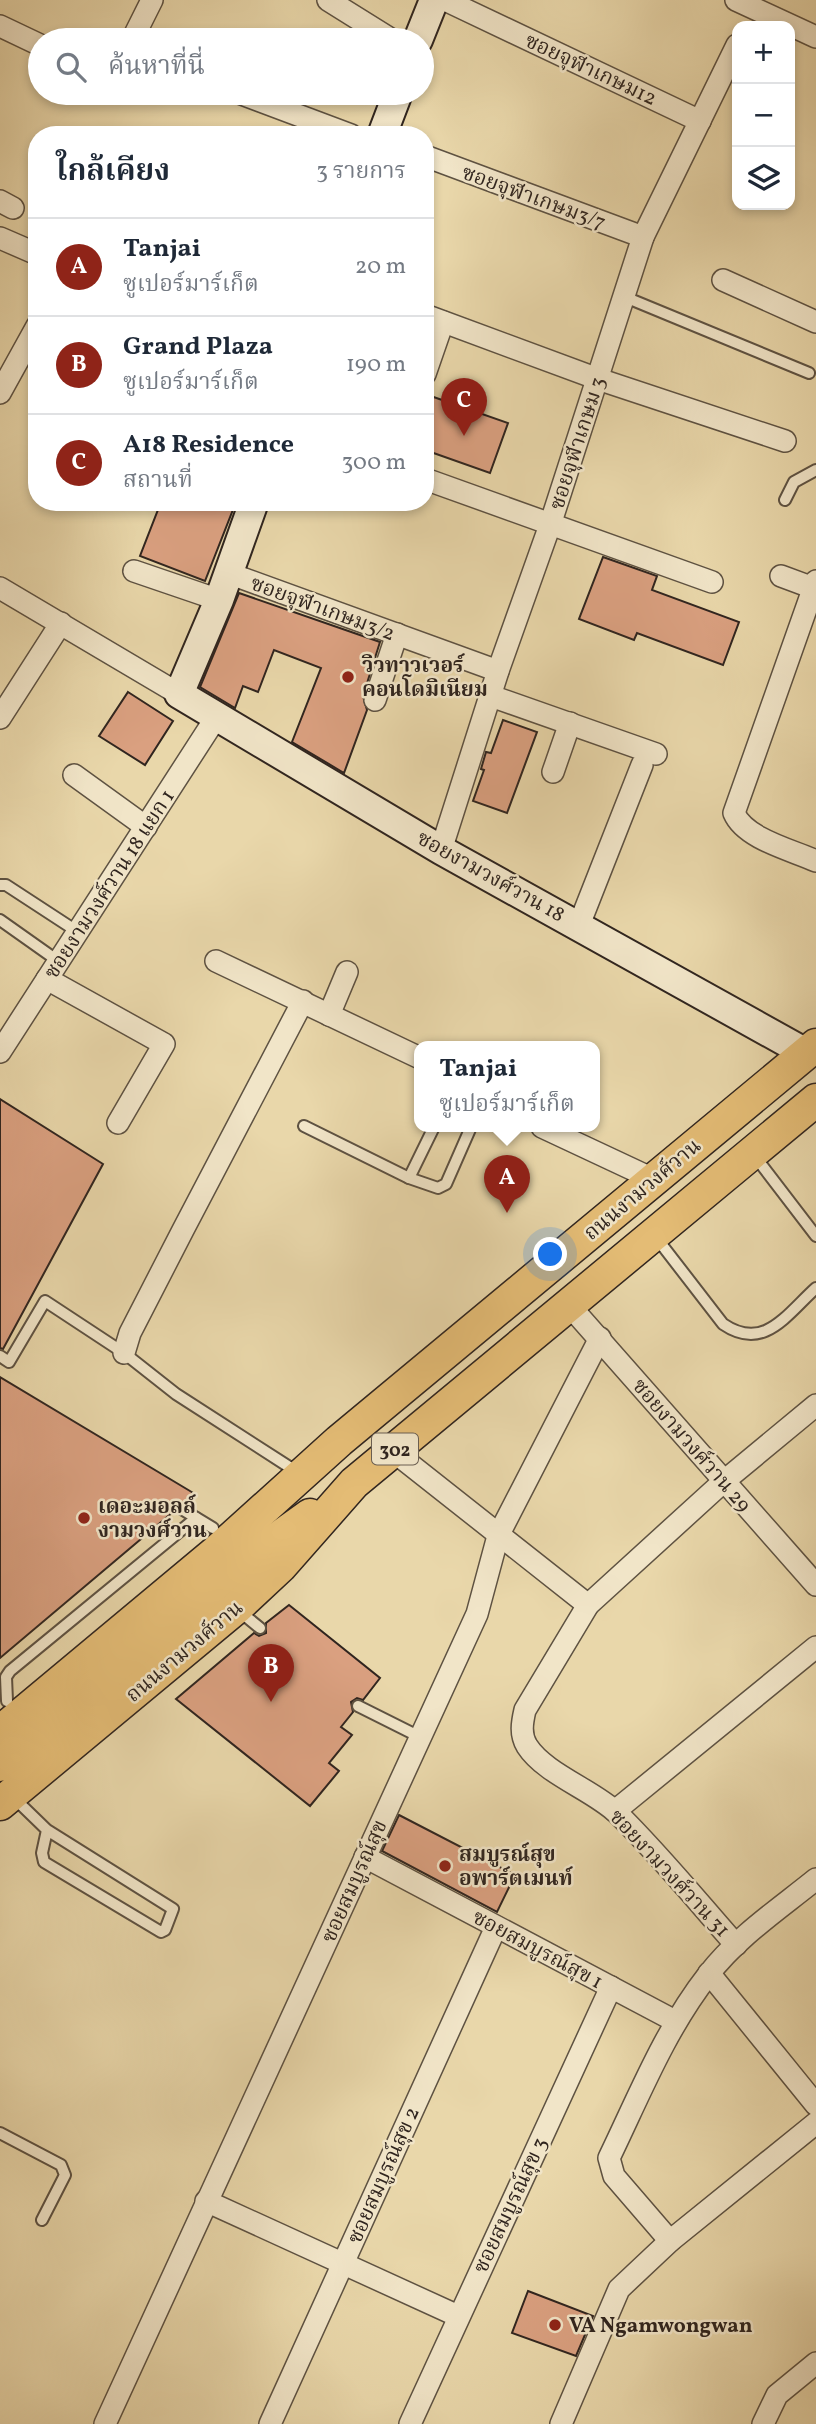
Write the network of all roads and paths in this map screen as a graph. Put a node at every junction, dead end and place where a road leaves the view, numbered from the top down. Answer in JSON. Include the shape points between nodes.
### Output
{"nodes":[{"id":1,"x":152,"y":0,"type":"edge"},
{"id":2,"x":327,"y":0,"type":"edge"},
{"id":3,"x":434,"y":0,"type":"edge"},
{"id":4,"x":445,"y":0,"type":"edge"},
{"id":5,"x":746,"y":12,"type":"edge"},
{"id":6,"x":0,"y":26,"type":"edge"},
{"id":7,"x":138,"y":28,"type":"edge"},
{"id":8,"x":372,"y":28,"type":"edge"},
{"id":9,"x":423,"y":28,"type":"edge"},
{"id":10,"x":816,"y":37,"type":"edge"},
{"id":11,"x":28,"y":39,"type":"edge"},
{"id":12,"x":732,"y":55,"type":"edge"},
{"id":13,"x":271,"y":105,"type":"edge"},
{"id":14,"x":393,"y":105,"type":"edge"},
{"id":15,"x":700,"y":121,"type":"junction"},
{"id":16,"x":327,"y":126,"type":"edge"},
{"id":17,"x":385,"y":126,"type":"edge"},
{"id":18,"x":434,"y":159,"type":"edge"},
{"id":19,"x":643,"y":237,"type":"junction"},
{"id":20,"x":0,"y":238,"type":"edge"},
{"id":21,"x":28,"y":250,"type":"edge"},
{"id":22,"x":723,"y":279,"type":"dead end"},
{"id":23,"x":625,"y":297,"type":"junction"},
{"id":24,"x":434,"y":318,"type":"edge"},
{"id":25,"x":816,"y":322,"type":"edge"},
{"id":26,"x":28,"y":342,"type":"edge"},
{"id":27,"x":809,"y":373,"type":"dead end"},
{"id":28,"x":598,"y":379,"type":"junction"},
{"id":29,"x":0,"y":393,"type":"edge"},
{"id":30,"x":785,"y":441,"type":"dead end"},
{"id":31,"x":816,"y":470,"type":"edge"},
{"id":32,"x":434,"y":482,"type":"edge"},
{"id":33,"x":785,"y":500,"type":"dead end"},
{"id":34,"x":251,"y":511,"type":"edge"},
{"id":35,"x":550,"y":525,"type":"junction"},
{"id":36,"x":134,"y":571,"type":"dead end"},
{"id":37,"x":228,"y":573,"type":"junction"},
{"id":38,"x":781,"y":576,"type":"dead end"},
{"id":39,"x":712,"y":582,"type":"dead end"},
{"id":40,"x":815,"y":586,"type":"edge"},
{"id":41,"x":0,"y":588,"type":"edge"},
{"id":42,"x":219,"y":600,"type":"junction"},
{"id":43,"x":61,"y":623,"type":"junction"},
{"id":44,"x":397,"y":635,"type":"junction"},
{"id":45,"x":498,"y":671,"type":"junction"},
{"id":46,"x":179,"y":694,"type":"junction"},
{"id":47,"x":491,"y":696,"type":"junction"},
{"id":48,"x":375,"y":700,"type":"dead end"},
{"id":49,"x":217,"y":716,"type":"junction"},
{"id":50,"x":0,"y":718,"type":"edge"},
{"id":51,"x":570,"y":723,"type":"junction"},
{"id":52,"x":553,"y":772,"type":"dead end"},
{"id":53,"x":74,"y":775,"type":"dead end"},
{"id":54,"x":146,"y":827,"type":"junction"},
{"id":55,"x":442,"y":850,"type":"junction"},
{"id":56,"x":816,"y":861,"type":"edge"},
{"id":57,"x":0,"y":885,"type":"edge"},
{"id":58,"x":0,"y":920,"type":"edge"},
{"id":59,"x":579,"y":925,"type":"junction"},
{"id":60,"x":78,"y":932,"type":"junction"},
{"id":61,"x":216,"y":961,"type":"dead end"},
{"id":62,"x":53,"y":970,"type":"junction"},
{"id":63,"x":347,"y":972,"type":"dead end"},
{"id":64,"x":303,"y":1001,"type":"junction"},
{"id":65,"x":329,"y":1015,"type":"junction"},
{"id":66,"x":811,"y":1049,"type":"edge"},
{"id":67,"x":0,"y":1052,"type":"edge"},
{"id":68,"x":414,"y":1056,"type":"edge"},
{"id":69,"x":816,"y":1100,"type":"edge"},
{"id":70,"x":118,"y":1123,"type":"dead end"},
{"id":71,"x":304,"y":1126,"type":"dead end"},
{"id":72,"x":432,"y":1132,"type":"edge"},
{"id":73,"x":469,"y":1132,"type":"edge"},
{"id":74,"x":553,"y":1132,"type":"edge"},
{"id":75,"x":752,"y":1153,"type":"junction"},
{"id":76,"x":409,"y":1178,"type":"junction"},
{"id":77,"x":653,"y":1179,"type":"junction"},
{"id":78,"x":653,"y":1233,"type":"junction"},
{"id":79,"x":816,"y":1236,"type":"edge"},
{"id":80,"x":816,"y":1289,"type":"edge"},
{"id":81,"x":569,"y":1305,"type":"junction"},
{"id":82,"x":600,"y":1338,"type":"junction"},
{"id":83,"x":124,"y":1353,"type":"junction"},
{"id":84,"x":0,"y":1356,"type":"edge"},
{"id":85,"x":816,"y":1405,"type":"edge"},
{"id":86,"x":339,"y":1441,"type":"junction"},
{"id":87,"x":393,"y":1451,"type":"junction"},
{"id":88,"x":294,"y":1470,"type":"junction"},
{"id":89,"x":723,"y":1482,"type":"junction"},
{"id":90,"x":354,"y":1483,"type":"junction"},
{"id":91,"x":180,"y":1508,"type":"dead end"},
{"id":92,"x":498,"y":1536,"type":"junction"},
{"id":93,"x":214,"y":1542,"type":"junction"},
{"id":94,"x":816,"y":1585,"type":"edge"},
{"id":95,"x":588,"y":1605,"type":"junction"},
{"id":96,"x":236,"y":1608,"type":"junction"},
{"id":97,"x":260,"y":1628,"type":"dead end"},
{"id":98,"x":816,"y":1647,"type":"edge"},
{"id":99,"x":358,"y":1706,"type":"dead end"},
{"id":100,"x":2,"y":1709,"type":"edge"},
{"id":101,"x":418,"y":1736,"type":"junction"},
{"id":102,"x":0,"y":1765,"type":"edge"},
{"id":103,"x":5,"y":1800,"type":"edge"},
{"id":104,"x":615,"y":1811,"type":"junction"},
{"id":105,"x":47,"y":1830,"type":"junction"},
{"id":106,"x":365,"y":1857,"type":"junction"},
{"id":107,"x":816,"y":1879,"type":"edge"},
{"id":108,"x":496,"y":1927,"type":"junction"},
{"id":109,"x":736,"y":1945,"type":"junction"},
{"id":110,"x":709,"y":1973,"type":"junction"},
{"id":111,"x":611,"y":1987,"type":"junction"},
{"id":112,"x":675,"y":2021,"type":"junction"},
{"id":113,"x":816,"y":2105,"type":"edge"},
{"id":114,"x":816,"y":2123,"type":"edge"},
{"id":115,"x":0,"y":2133,"type":"edge"},
{"id":116,"x":206,"y":2201,"type":"junction"},
{"id":117,"x":42,"y":2220,"type":"dead end"},
{"id":118,"x":670,"y":2241,"type":"junction"},
{"id":119,"x":343,"y":2264,"type":"junction"},
{"id":120,"x":458,"y":2316,"type":"junction"},
{"id":121,"x":816,"y":2363,"type":"edge"},
{"id":122,"x":105,"y":2424,"type":"edge"},
{"id":123,"x":270,"y":2424,"type":"edge"},
{"id":124,"x":410,"y":2424,"type":"edge"},
{"id":125,"x":561,"y":2424,"type":"edge"},
{"id":126,"x":763,"y":2424,"type":"edge"}],
"edges":[{"from":1,"to":7,"type":"street"},
{"from":2,"to":8,"type":"street"},
{"from":3,"to":9,"type":"street"},
{"from":4,"to":15,"type":"street","name":"ซอยจุฬาเกษม12"},
{"from":5,"to":10,"type":"street"},
{"from":6,"to":11,"type":"street"},
{"from":12,"to":15,"type":"street","name":"ซอยจุฬาเกษม 3"},
{"from":13,"to":16,"type":"street"},
{"from":14,"to":17,"type":"street"},
{"from":15,"to":19,"type":"street","name":"ซอยจุฬาเกษม 3"},
{"from":18,"to":19,"type":"street","name":"ซอยจุฬาเกษม3/7"},
{"from":19,"to":23,"type":"street","name":"ซอยจุฬาเกษม 3"},
{"from":20,"to":21,"type":"street"},
{"from":22,"to":25,"type":"street"},
{"from":23,"to":27,"type":"lane"},
{"from":23,"to":28,"type":"street","name":"ซอยจุฬาเกษม 3"},
{"from":24,"to":28,"type":"street"},
{"from":26,"to":29,"type":"street"},
{"from":28,"to":30,"type":"street"},
{"from":28,"to":35,"type":"street","name":"ซอยจุฬาเกษม 3"},
{"from":31,"to":33,"type":"lane","via":[[794,482]]},
{"from":32,"to":35,"type":"street"},
{"from":34,"to":37,"type":"street"},
{"from":35,"to":39,"type":"street"},
{"from":35,"to":45,"type":"street","name":"ซอยจุฬาเกษม 3"},
{"from":36,"to":42,"type":"street"},
{"from":37,"to":42,"type":"street"},
{"from":37,"to":44,"type":"street","name":"ซอยจุฬาเกษม3/2"},
{"from":38,"to":40,"type":"street"},
{"from":40,"to":56,"type":"street","via":[[734,813],[751,831]]},
{"from":41,"to":43,"type":"street"},
{"from":42,"to":46,"type":"street"},
{"from":43,"to":46,"type":"street"},
{"from":43,"to":50,"type":"street"},
{"from":44,"to":45,"type":"street","name":"ซอยจุฬาเกษม3/2"},
{"from":44,"to":48,"type":"street"},
{"from":45,"to":47,"type":"street","name":"ซอยจุฬาเกษม 3"},
{"from":46,"to":49,"type":"street","name":"ซอยงามวงศ์วาน 18"},
{"from":47,"to":51,"type":"street"},
{"from":47,"to":55,"type":"street","name":"ซอยจุฬาเกษม 3"},
{"from":49,"to":54,"type":"street","name":"ซอยงามวงศ์วาน 18 แยก 1"},
{"from":49,"to":55,"type":"street","name":"ซอยงามวงศ์วาน 18"},
{"from":51,"to":52,"type":"street"},
{"from":51,"to":59,"type":"street","via":[[649,759]]},
{"from":53,"to":54,"type":"street"},
{"from":54,"to":60,"type":"street","name":"ซอยงามวงศ์วาน 18 แยก 1"},
{"from":55,"to":59,"type":"street","name":"ซอยงามวงศ์วาน 18"},
{"from":57,"to":60,"type":"lane"},
{"from":58,"to":62,"type":"lane"},
{"from":59,"to":66,"type":"street","name":"ซอยงามวงศ์วาน 18"},
{"from":60,"to":62,"type":"street","name":"ซอยงามวงศ์วาน 18 แยก 1"},
{"from":61,"to":64,"type":"street"},
{"from":62,"to":67,"type":"street","name":"ซอยงามวงศ์วาน 18 แยก 1"},
{"from":62,"to":70,"type":"street","via":[[164,1044]]},
{"from":63,"to":65,"type":"street"},
{"from":64,"to":65,"type":"street"},
{"from":64,"to":83,"type":"street","via":[[130,1333]]},
{"from":65,"to":68,"type":"street"},
{"from":66,"to":77,"type":"main road","name":"ถนนงามวงศ์วาน","number":"302"},
{"from":69,"to":75,"type":"main road","name":"ถนนงามวงศ์วาน","number":"302"},
{"from":71,"to":76,"type":"lane"},
{"from":72,"to":76,"type":"lane"},
{"from":73,"to":76,"type":"lane","via":[[443,1187],[433,1188]]},
{"from":74,"to":77,"type":"street"},
{"from":75,"to":78,"type":"main road","name":"ถนนงามวงศ์วาน","number":"302"},
{"from":75,"to":79,"type":"lane"},
{"from":77,"to":86,"type":"main road","name":"ถนนงามวงศ์วาน","number":"302"},
{"from":78,"to":80,"type":"lane","via":[[723,1324],[736,1332],[749,1336],[767,1333]]},
{"from":78,"to":81,"type":"main road","name":"ถนนงามวงศ์วาน","number":"302"},
{"from":81,"to":82,"type":"street","name":"ซอยงามวงศ์วาน 29"},
{"from":81,"to":87,"type":"main road","name":"ถนนงามวงศ์วาน","number":"302"},
{"from":82,"to":89,"type":"street","name":"ซอยงามวงศ์วาน 29"},
{"from":82,"to":92,"type":"street","name":"ซอยสมบูรณ์สุข"},
{"from":83,"to":84,"type":"lane","via":[[45,1301],[9,1362]]},
{"from":83,"to":88,"type":"lane","via":[[176,1394]]},
{"from":85,"to":89,"type":"street","name":"ซอยงามวงศ์วาน 31"},
{"from":86,"to":88,"type":"main road","name":"ถนนงามวงศ์วาน","number":"302"},
{"from":86,"to":93,"type":"main road","name":"ถนนงามวงศ์วาน","number":"302"},
{"from":87,"to":90,"type":"main road","name":"ถนนงามวงศ์วาน","number":"302"},
{"from":87,"to":92,"type":"street"},
{"from":88,"to":93,"type":"main road","name":"ถนนงามวงศ์วาน","number":"302"},
{"from":89,"to":94,"type":"street","name":"ซอยงามวงศ์วาน 29"},
{"from":89,"to":95,"type":"street","name":"ซอยงามวงศ์วาน 31"},
{"from":90,"to":93,"type":"main road","name":"ถนนงามวงศ์วาน","number":"302"},
{"from":90,"to":96,"type":"main road","name":"ถนนงามวงศ์วาน","number":"302","via":[[281,1566]]},
{"from":91,"to":93,"type":"lane"},
{"from":92,"to":95,"type":"street"},
{"from":92,"to":101,"type":"street","name":"ซอยสมบูรณ์สุข","via":[[477,1614]]},
{"from":93,"to":100,"type":"main road","name":"ถนนงามวงศ์วาน","number":"302"},
{"from":93,"to":102,"type":"main road","name":"ถนนงามวงศ์วาน","number":"302"},
{"from":95,"to":104,"type":"street","name":"ซอยงามวงศ์วาน 31","via":[[525,1710],[522,1735],[539,1759]]},
{"from":96,"to":97,"type":"lane"},
{"from":96,"to":103,"type":"main road","name":"ถนนงามวงศ์วาน","number":"302"},
{"from":98,"to":104,"type":"street"},
{"from":99,"to":101,"type":"lane"},
{"from":101,"to":106,"type":"street","name":"ซอยสมบูรณ์สุข"},
{"from":103,"to":105,"type":"lane"},
{"from":104,"to":109,"type":"street","name":"ซอยงามวงศ์วาน 31"},
{"from":105,"to":105,"type":"lane","via":[[173,1909],[165,1930],[44,1862]]},
{"from":106,"to":108,"type":"street","name":"ซอยสมบูรณ์สุข 1"},
{"from":106,"to":116,"type":"street","name":"ซอยสมบูรณ์สุข"},
{"from":107,"to":109,"type":"street"},
{"from":108,"to":111,"type":"street","name":"ซอยสมบูรณ์สุข 1"},
{"from":108,"to":119,"type":"street","name":"ซอยสมบูรณ์สุข 2"},
{"from":109,"to":110,"type":"street","name":"ซอยงามวงศ์วาน 31"},
{"from":110,"to":112,"type":"street","name":"ซอยงามวงศ์วาน 31"},
{"from":110,"to":113,"type":"street"},
{"from":111,"to":112,"type":"street","name":"ซอยสมบูรณ์สุข 1"},
{"from":111,"to":120,"type":"street","name":"ซอยสมบูรณ์สุข 3"},
{"from":112,"to":118,"type":"street","name":"ซอยงามวงศ์วาน 31","via":[[609,2158],[614,2176]]},
{"from":114,"to":118,"type":"street"},
{"from":115,"to":117,"type":"lane","via":[[61,2165],[65,2175]]},
{"from":116,"to":119,"type":"street"},
{"from":116,"to":122,"type":"street","name":"ซอยสมบูรณ์สุข"},
{"from":118,"to":125,"type":"street","via":[[619,2289]]},
{"from":119,"to":120,"type":"street"},
{"from":119,"to":123,"type":"street","name":"ซอยสมบูรณ์สุข 2"},
{"from":120,"to":124,"type":"street","name":"ซอยสมบูรณ์สุข 3"},
{"from":121,"to":126,"type":"street","via":[[777,2395]]}]}
